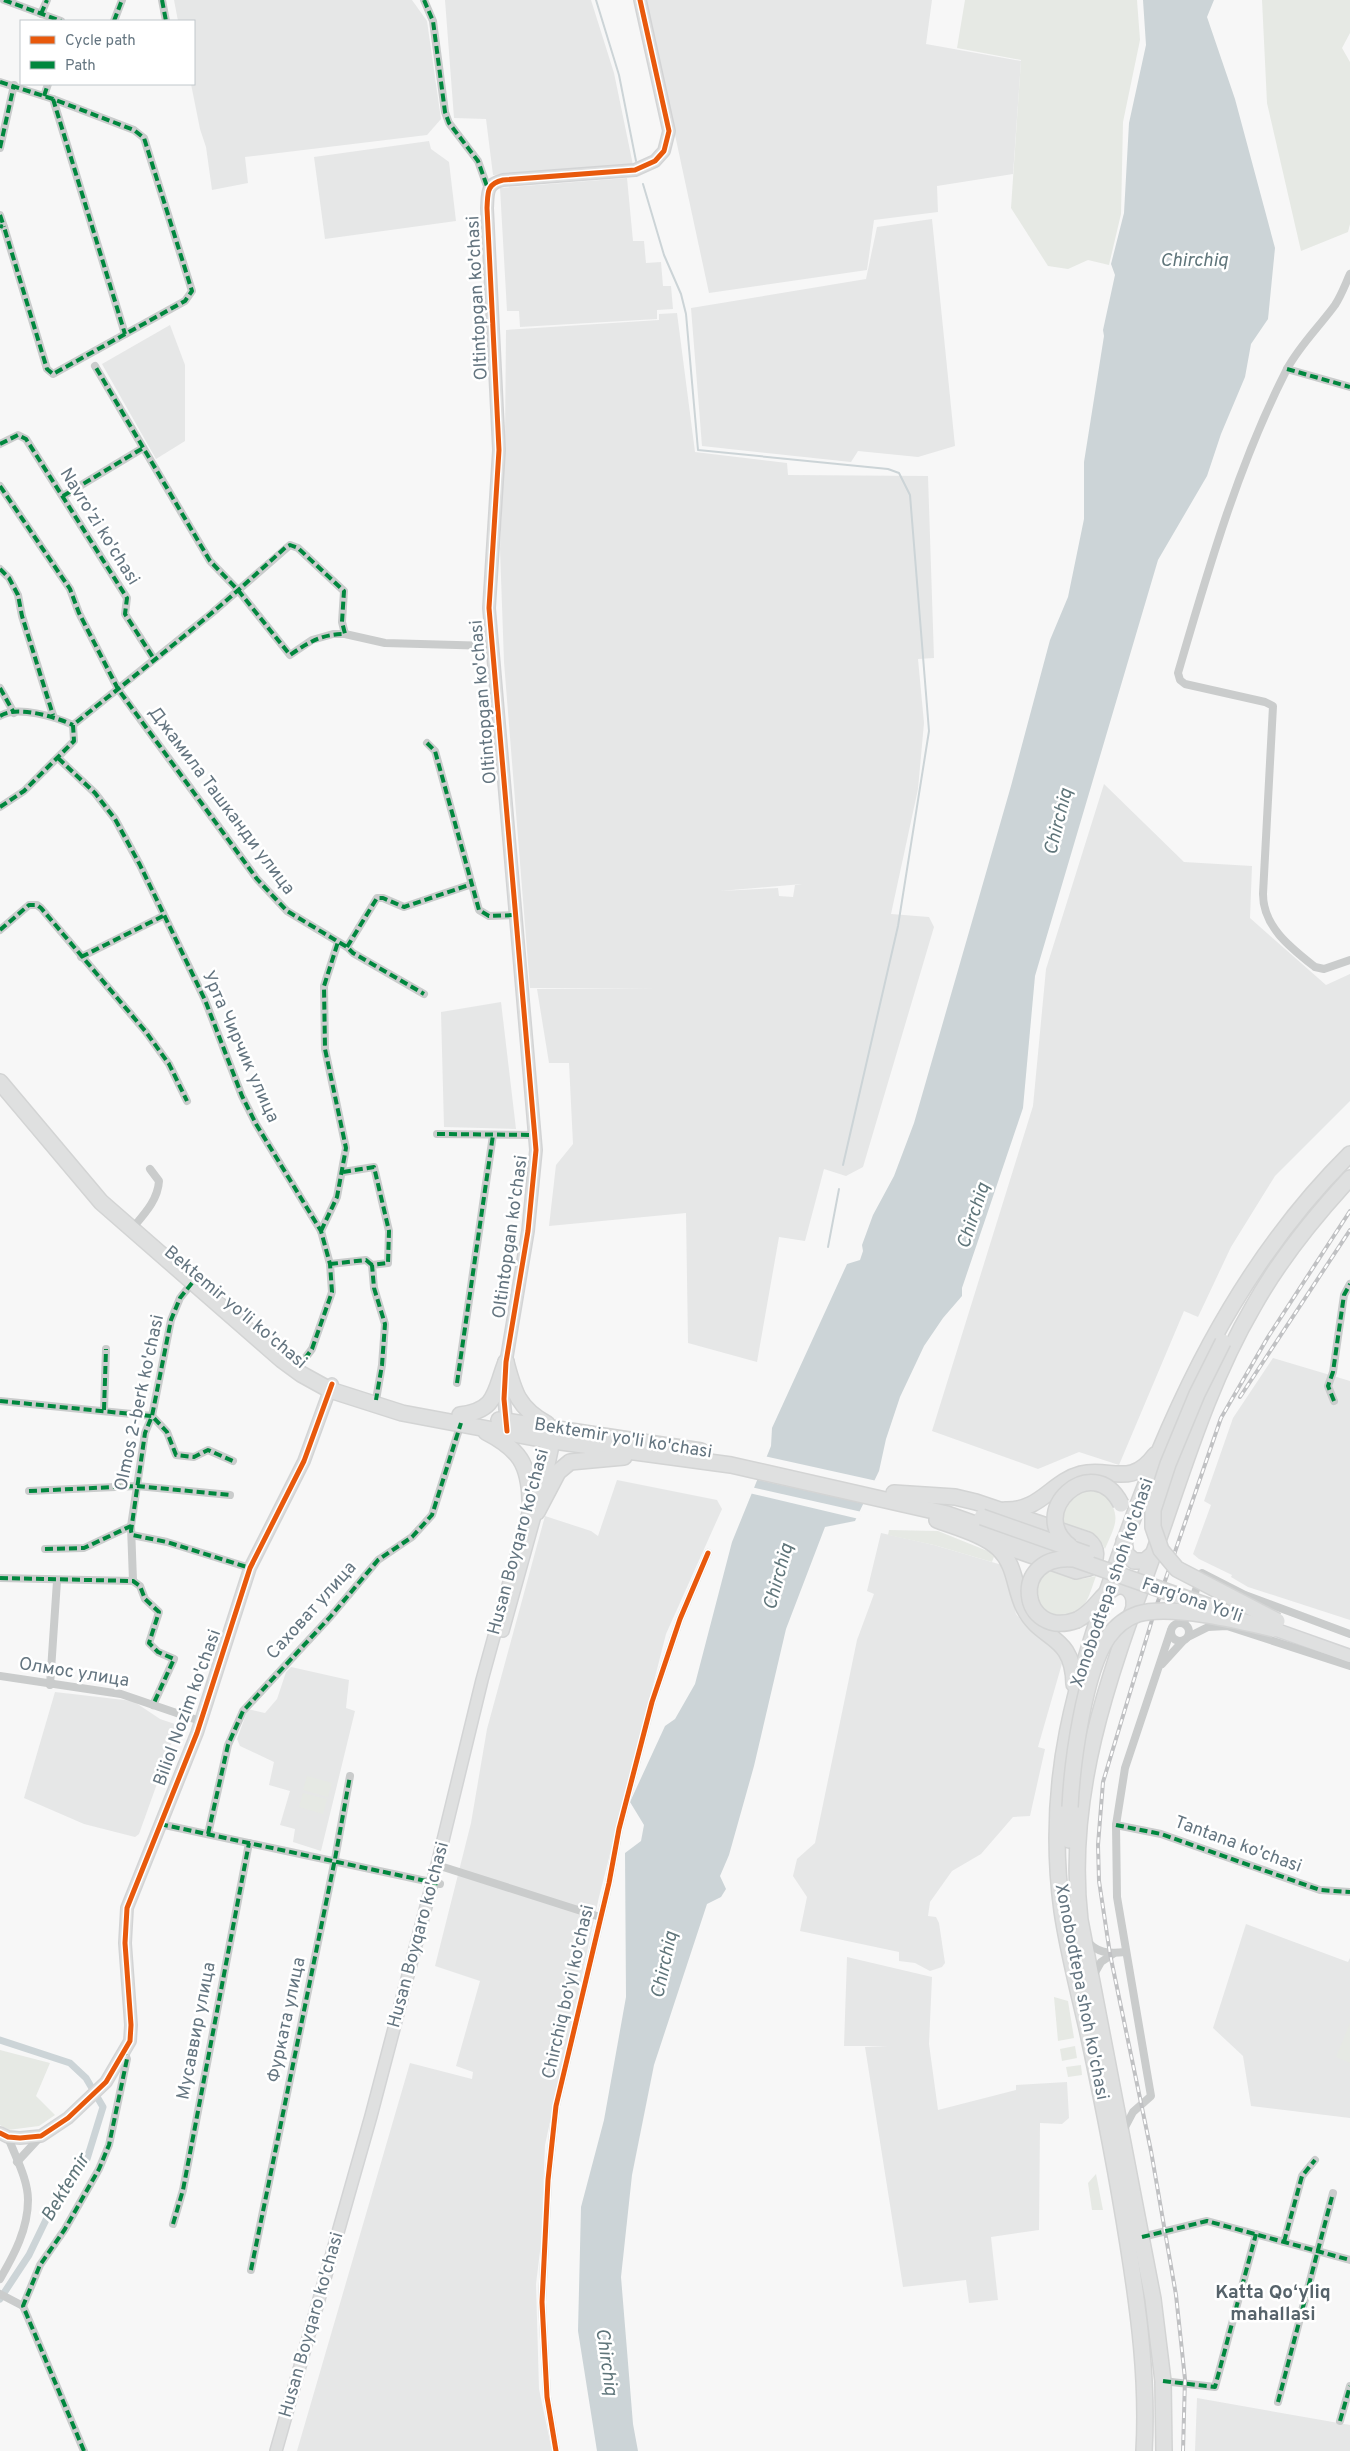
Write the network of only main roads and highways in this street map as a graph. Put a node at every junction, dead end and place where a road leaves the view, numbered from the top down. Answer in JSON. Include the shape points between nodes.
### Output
{"nodes":[{"id":1,"x":0,"y":1070,"type":"edge"},
{"id":2,"x":0,"y":1082,"type":"edge"},
{"id":3,"x":1350,"y":1154,"type":"edge"},
{"id":4,"x":1350,"y":1178,"type":"edge"},
{"id":5,"x":1288,"y":1254,"type":"junction"},
{"id":6,"x":331,"y":1387,"type":"junction"},
{"id":7,"x":465,"y":1421,"type":"junction"},
{"id":8,"x":551,"y":1436,"type":"junction"},
{"id":9,"x":1162,"y":1442,"type":"junction"},
{"id":10,"x":658,"y":1455,"type":"junction"},
{"id":11,"x":732,"y":1461,"type":"junction"},
{"id":12,"x":892,"y":1497,"type":"junction"},
{"id":13,"x":985,"y":1517,"type":"junction"},
{"id":14,"x":988,"y":1540,"type":"junction"},
{"id":15,"x":1124,"y":1543,"type":"junction"},
{"id":16,"x":1153,"y":1554,"type":"junction"},
{"id":17,"x":1075,"y":1555,"type":"junction"},
{"id":18,"x":1106,"y":1594,"type":"junction"},
{"id":19,"x":1134,"y":1604,"type":"junction"},
{"id":20,"x":1275,"y":1625,"type":"junction"},
{"id":21,"x":1350,"y":1647,"type":"edge"},
{"id":22,"x":1350,"y":1656,"type":"edge"},
{"id":23,"x":1073,"y":1700,"type":"junction"},
{"id":24,"x":1077,"y":1889,"type":"junction"},
{"id":25,"x":1146,"y":2376,"type":"junction"},
{"id":26,"x":1163,"y":2377,"type":"junction"},
{"id":27,"x":1144,"y":2451,"type":"edge"},
{"id":28,"x":1164,"y":2451,"type":"edge"}],
"edges":[{"from":1,"to":6,"type":"highway","name":"Bektemir yo'li ko'chasi","via":[[79,1168],[136,1224],[241,1318]]},
{"from":2,"to":6,"type":"highway","name":"Bektemir yo'li ko'chasi","via":[[101,1202],[282,1360],[301,1374]]},
{"from":3,"to":9,"type":"highway","name":"Xonobodtepa shoh ko'chasi","via":[[1251,1276],[1192,1376]]},
{"from":4,"to":5,"type":"highway","name":"Xonobodtepa shoh ko'chasi"},
{"from":5,"to":16,"type":"highway","name":"Xonobodtepa shoh ko'chasi","via":[[1253,1307],[1225,1361]]},
{"from":5,"to":20,"type":"highway","bridge":true,"via":[[1245,1306],[1223,1342],[1197,1394],[1153,1510],[1154,1531],[1163,1553],[1178,1569]]},
{"from":6,"to":7,"type":"highway","name":"Bektemir yo'li ko'chasi"},
{"from":6,"to":7,"type":"highway","name":"Bektemir yo'li ko'chasi","via":[[402,1413]]},
{"from":7,"to":8,"type":"highway","name":"Bektemir yo'li ko'chasi"},
{"from":7,"to":8,"type":"highway","via":[[488,1406],[506,1362],[521,1404]]},
{"from":7,"to":10,"type":"highway","via":[[499,1438],[518,1455],[527,1472],[533,1506],[558,1472],[570,1462]]},
{"from":8,"to":10,"type":"highway","name":"Bektemir yo'li ko'chasi"},
{"from":8,"to":11,"type":"highway","name":"Bektemir yo'li ko'chasi"},
{"from":9,"to":13,"type":"highway","via":[[1152,1459],[1133,1473],[1080,1475],[1063,1482],[1039,1502]]},
{"from":9,"to":15,"type":"highway","name":"Xonobodtepa shoh ko'chasi"},
{"from":10,"to":11,"type":"highway","name":"Bektemir yo'li ko'chasi"},
{"from":11,"to":12,"type":"highway","name":"Bektemir yo'li ko'chasi"},
{"from":12,"to":13,"type":"highway","name":"Farg'ona Yo'li"},
{"from":12,"to":14,"type":"highway"},
{"from":13,"to":14,"type":"highway","via":[[1088,1540],[1094,1546],[1096,1558],[1089,1568],[1076,1571]]},
{"from":13,"to":17,"type":"highway","name":"Farg'ona Yo'li","bridge":true},
{"from":14,"to":23,"type":"highway","via":[[1011,1566],[1027,1614],[1068,1652],[1073,1671]]},
{"from":15,"to":16,"type":"highway","via":[[1126,1554],[1134,1561],[1145,1561]]},
{"from":15,"to":17,"type":"highway","bridge":true,"via":[[1126,1521],[1121,1504],[1111,1490],[1094,1483],[1080,1484],[1065,1494],[1057,1508],[1056,1526],[1062,1540]]},
{"from":15,"to":18,"type":"highway","name":"Xonobodtepa shoh ko'chasi"},
{"from":16,"to":19,"type":"highway","name":"Xonobodtepa shoh ko'chasi"},
{"from":17,"to":18,"type":"highway","bridge":true,"via":[[1055,1559],[1032,1577],[1028,1592],[1033,1608],[1046,1620],[1059,1624],[1077,1620],[1093,1610]]},
{"from":17,"to":20,"type":"highway","name":"Farg'ona Yo'li","bridge":true},
{"from":18,"to":19,"type":"highway","via":[[1114,1587],[1125,1587],[1133,1594]]},
{"from":18,"to":23,"type":"highway","name":"Xonobodtepa shoh ko'chasi"},
{"from":19,"to":24,"type":"highway","name":"Xonobodtepa shoh ko'chasi","via":[[1088,1754],[1081,1800]]},
{"from":20,"to":21,"type":"main road","name":"Farg'ona Yo'li"},
{"from":20,"to":22,"type":"main road","name":"Farg'ona Yo'li"},
{"from":20,"to":24,"type":"highway","bridge":true,"via":[[1156,1611],[1136,1615],[1118,1625],[1104,1645],[1088,1694],[1076,1750],[1069,1845]]},
{"from":23,"to":25,"type":"highway","name":"Xonobodtepa shoh ko'chasi","via":[[1057,1803],[1059,1885],[1066,1935],[1124,2218]]},
{"from":24,"to":26,"type":"highway","name":"Xonobodtepa shoh ko'chasi","via":[[1082,1933],[1154,2299]]},
{"from":25,"to":26,"type":"highway"},
{"from":25,"to":27,"type":"highway","name":"Xonobodtepa shoh ko'chasi"},
{"from":26,"to":28,"type":"highway","name":"Xonobodtepa shoh ko'chasi"}]}
